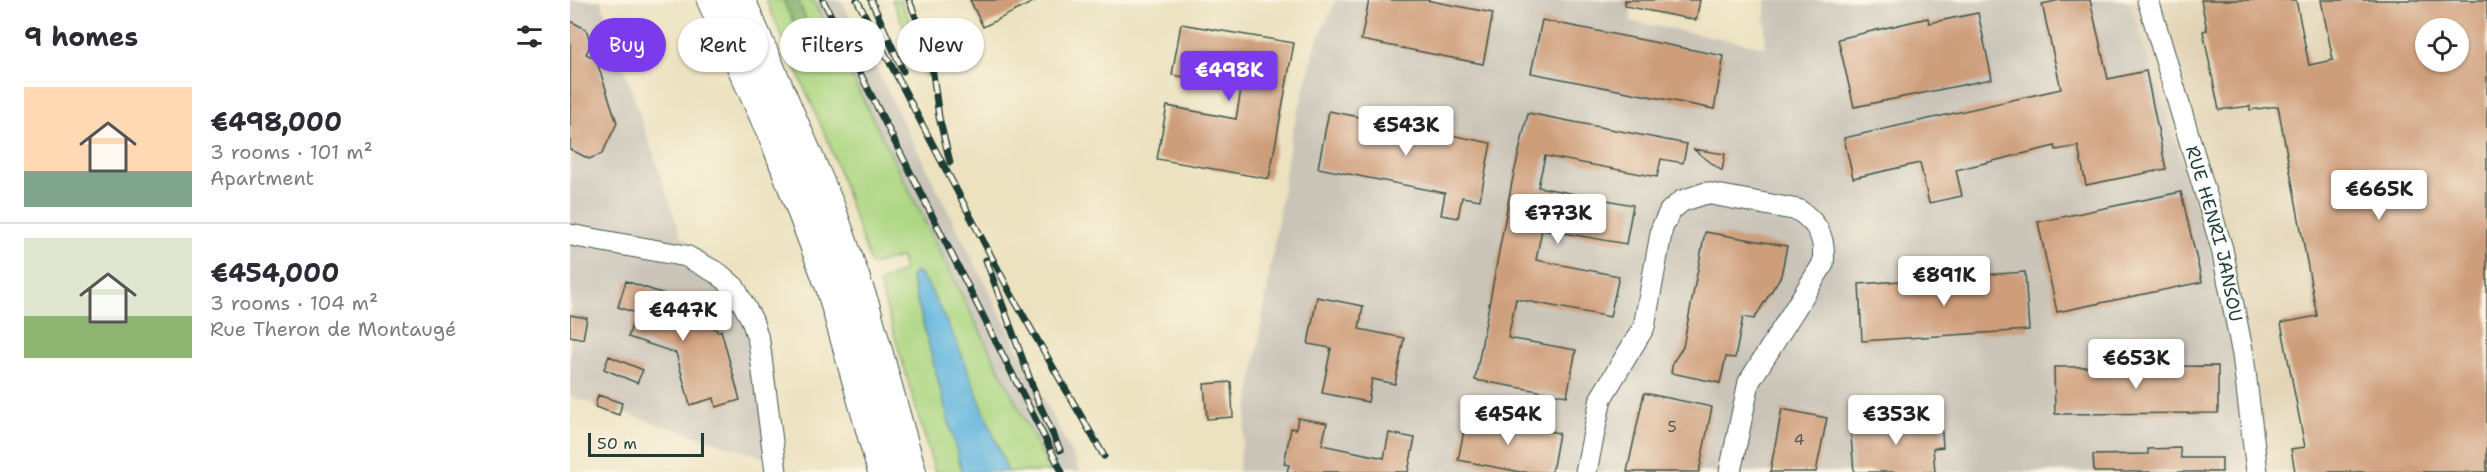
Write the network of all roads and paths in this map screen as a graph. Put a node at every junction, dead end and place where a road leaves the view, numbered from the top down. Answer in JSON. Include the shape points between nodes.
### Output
{"nodes":[{"id":1,"x":712,"y":0,"type":"edge"},
{"id":2,"x":740,"y":0,"type":"edge"},
{"id":3,"x":2148,"y":0,"type":"edge"},
{"id":4,"x":720,"y":18,"type":"edge"},
{"id":5,"x":744,"y":72,"type":"edge"},
{"id":6,"x":745,"y":72,"type":"edge"},
{"id":7,"x":797,"y":132,"type":"junction"},
{"id":8,"x":570,"y":235,"type":"edge"},
{"id":9,"x":776,"y":472,"type":"edge"},
{"id":10,"x":869,"y":472,"type":"edge"},
{"id":11,"x":883,"y":472,"type":"edge"},
{"id":12,"x":900,"y":472,"type":"edge"},
{"id":13,"x":911,"y":472,"type":"edge"},
{"id":14,"x":1586,"y":472,"type":"edge"},
{"id":15,"x":1730,"y":472,"type":"edge"},
{"id":16,"x":2258,"y":472,"type":"edge"}],
"edges":[{"from":1,"to":4,"type":"highway"},
{"from":2,"to":7,"type":"highway"},
{"from":3,"to":16,"type":"street","name":"RUE HENRI JANSOU","via":[[2222,249],[2243,355]]},
{"from":5,"to":10,"type":"highway","via":[[761,132],[813,268]]},
{"from":6,"to":11,"type":"highway","via":[[776,141],[831,287]]},
{"from":7,"to":12,"type":"highway","via":[[863,334]]},
{"from":7,"to":13,"type":"highway","via":[[830,208],[861,297]]},
{"from":8,"to":9,"type":"street","via":[[686,256],[734,287],[759,342]]},
{"from":14,"to":15,"type":"street","via":[[1601,398],[1644,327],[1662,228],[1670,211],[1682,201],[1706,193],[1798,210],[1819,230],[1825,249],[1823,264],[1749,382]]}]}
